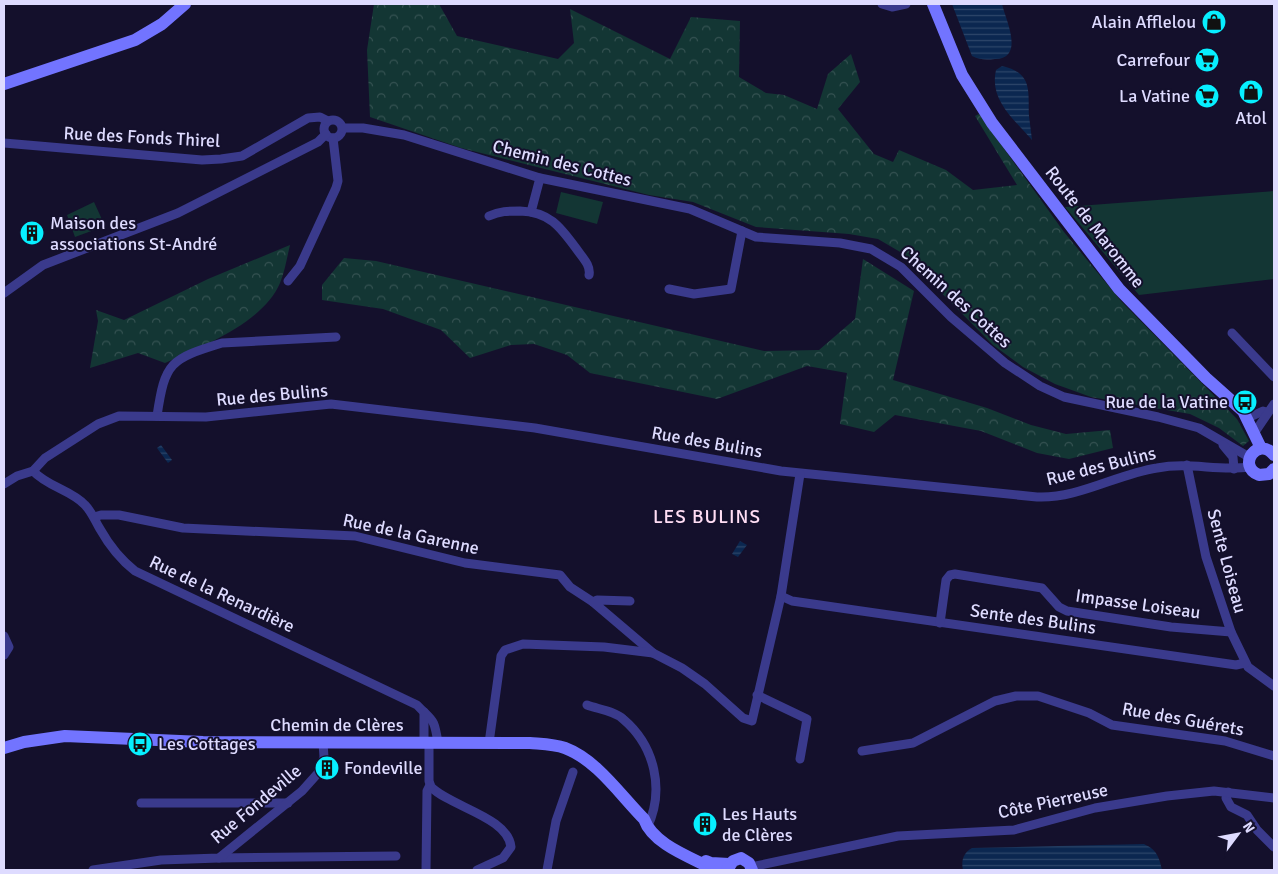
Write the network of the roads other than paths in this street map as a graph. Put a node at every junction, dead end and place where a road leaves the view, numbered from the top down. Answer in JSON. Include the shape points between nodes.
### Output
{"nodes":[{"id":1,"x":185,"y":4,"type":"edge"},
{"id":2,"x":882,"y":4,"type":"edge"},
{"id":3,"x":906,"y":4,"type":"edge"},
{"id":4,"x":933,"y":4,"type":"edge"},
{"id":5,"x":4,"y":84,"type":"edge"},
{"id":6,"x":328,"y":121,"type":"junction"},
{"id":7,"x":342,"y":128,"type":"junction"},
{"id":8,"x":330,"y":136,"type":"junction"},
{"id":9,"x":4,"y":143,"type":"edge"},
{"id":10,"x":540,"y":178,"type":"junction"},
{"id":11,"x":532,"y":212,"type":"junction"},
{"id":12,"x":489,"y":216,"type":"dead end"},
{"id":13,"x":742,"y":231,"type":"junction"},
{"id":14,"x":589,"y":275,"type":"dead end"},
{"id":15,"x":288,"y":281,"type":"dead end"},
{"id":16,"x":669,"y":289,"type":"dead end"},
{"id":17,"x":4,"y":293,"type":"edge"},
{"id":18,"x":1232,"y":334,"type":"dead end"},
{"id":19,"x":336,"y":337,"type":"dead end"},
{"id":20,"x":1274,"y":377,"type":"edge"},
{"id":21,"x":1274,"y":404,"type":"edge"},
{"id":22,"x":1266,"y":412,"type":"junction"},
{"id":23,"x":157,"y":416,"type":"junction"},
{"id":24,"x":1248,"y":418,"type":"junction"},
{"id":25,"x":1255,"y":432,"type":"junction"},
{"id":26,"x":1220,"y":441,"type":"junction"},
{"id":27,"x":1262,"y":448,"type":"junction"},
{"id":28,"x":1274,"y":455,"type":"edge"},
{"id":29,"x":1249,"y":462,"type":"junction"},
{"id":30,"x":1187,"y":465,"type":"junction"},
{"id":31,"x":1234,"y":469,"type":"junction"},
{"id":32,"x":34,"y":471,"type":"junction"},
{"id":33,"x":1273,"y":472,"type":"edge"},
{"id":34,"x":800,"y":474,"type":"junction"},
{"id":35,"x":4,"y":484,"type":"edge"},
{"id":36,"x":94,"y":517,"type":"junction"},
{"id":37,"x":780,"y":596,"type":"junction"},
{"id":38,"x":630,"y":601,"type":"dead end"},
{"id":39,"x":593,"y":602,"type":"junction"},
{"id":40,"x":940,"y":622,"type":"junction"},
{"id":41,"x":1231,"y":632,"type":"junction"},
{"id":42,"x":4,"y":636,"type":"edge"},
{"id":43,"x":653,"y":653,"type":"junction"},
{"id":44,"x":4,"y":655,"type":"edge"},
{"id":45,"x":1245,"y":663,"type":"junction"},
{"id":46,"x":1274,"y":686,"type":"edge"},
{"id":47,"x":757,"y":695,"type":"junction"},
{"id":48,"x":587,"y":705,"type":"dead end"},
{"id":49,"x":424,"y":712,"type":"junction"},
{"id":50,"x":431,"y":742,"type":"junction"},
{"id":51,"x":323,"y":743,"type":"junction"},
{"id":52,"x":490,"y":743,"type":"junction"},
{"id":53,"x":4,"y":748,"type":"edge"},
{"id":54,"x":862,"y":751,"type":"dead end"},
{"id":55,"x":1274,"y":756,"type":"edge"},
{"id":56,"x":800,"y":759,"type":"dead end"},
{"id":57,"x":573,"y":772,"type":"dead end"},
{"id":58,"x":430,"y":785,"type":"junction"},
{"id":59,"x":1228,"y":792,"type":"junction"},
{"id":60,"x":1274,"y":798,"type":"edge"},
{"id":61,"x":141,"y":803,"type":"dead end"},
{"id":62,"x":288,"y":803,"type":"junction"},
{"id":63,"x":647,"y":823,"type":"junction"},
{"id":64,"x":1274,"y":847,"type":"edge"},
{"id":65,"x":396,"y":856,"type":"dead end"},
{"id":66,"x":219,"y":858,"type":"junction"},
{"id":67,"x":728,"y":867,"type":"edge"},
{"id":68,"x":751,"y":868,"type":"edge"},
{"id":69,"x":93,"y":870,"type":"edge"},
{"id":70,"x":426,"y":870,"type":"edge"},
{"id":71,"x":477,"y":870,"type":"edge"},
{"id":72,"x":547,"y":870,"type":"edge"},
{"id":73,"x":715,"y":870,"type":"edge"}],
"edges":[{"from":1,"to":5,"type":"street","via":[[162,24],[135,40]]},
{"from":2,"to":3,"type":"street","via":[[892,7]]},
{"from":4,"to":24,"type":"street","name":"Route de Maromme","via":[[962,75],[992,123],[1119,289]]},
{"from":6,"to":7,"type":"street","via":[[335,119]]},
{"from":6,"to":8,"type":"street","via":[[324,129]]},
{"from":6,"to":9,"type":"street","name":"Rue des Fonds Thirel","via":[[320,117],[308,118],[242,156],[202,160]]},
{"from":7,"to":8,"type":"street","via":[[340,135]]},
{"from":7,"to":10,"type":"street","name":"Chemin des Cottes","via":[[404,135]]},
{"from":8,"to":15,"type":"street","via":[[338,181],[336,188],[300,266]]},
{"from":8,"to":17,"type":"street","via":[[178,213],[43,265]]},
{"from":10,"to":11,"type":"street"},
{"from":10,"to":13,"type":"street","name":"Chemin des Cottes","via":[[690,209]]},
{"from":11,"to":12,"type":"street","via":[[500,211]]},
{"from":11,"to":14,"type":"street","via":[[542,214],[557,224],[588,265]]},
{"from":13,"to":16,"type":"street","via":[[731,289],[694,294]]},
{"from":13,"to":26,"type":"street","name":"Chemin des Cottes","via":[[756,237],[871,248],[900,267],[1005,363],[1040,386],[1064,397],[1199,428]]},
{"from":18,"to":20,"type":"street"},
{"from":19,"to":23,"type":"street","via":[[222,343],[206,348],[171,366],[162,382]]},
{"from":21,"to":22,"type":"street"},
{"from":22,"to":24,"type":"street"},
{"from":22,"to":25,"type":"street","via":[[1267,417]]},
{"from":23,"to":32,"type":"street","name":"Rue des Bulins","via":[[124,415],[104,421],[41,461]]},
{"from":23,"to":34,"type":"street","name":"Rue des Bulins","via":[[206,417],[331,404],[535,428]]},
{"from":24,"to":25,"type":"street","name":"Route de Maromme"},
{"from":25,"to":27,"type":"street","name":"Route de Maromme"},
{"from":26,"to":29,"type":"street","name":"Chemin des Cottes"},
{"from":26,"to":31,"type":"street","name":"Chemin des Cottes","via":[[1233,457]]},
{"from":27,"to":28,"type":"street"},
{"from":27,"to":29,"type":"street","via":[[1253,452]]},
{"from":29,"to":31,"type":"street","name":"Rue des Bulins"},
{"from":29,"to":33,"type":"street","via":[[1259,475]]},
{"from":30,"to":31,"type":"street","name":"Rue des Bulins"},
{"from":30,"to":34,"type":"street","name":"Rue des Bulins","via":[[1134,472],[1051,498]]},
{"from":30,"to":41,"type":"street","name":"Sente Loiseau","via":[[1206,557]]},
{"from":32,"to":35,"type":"street","name":"Rue des Bulins"},
{"from":32,"to":36,"type":"street","name":"Rue de la Renardière","via":[[48,483],[79,499]]},
{"from":34,"to":37,"type":"street"},
{"from":36,"to":39,"type":"street","name":"Rue de la Garenne","via":[[119,515],[210,530],[355,536],[465,563],[560,575],[570,587]]},
{"from":36,"to":49,"type":"street","name":"Rue de la Renardière","via":[[108,542],[135,571],[410,701]]},
{"from":37,"to":40,"type":"street","name":"Sente des Bulins","via":[[792,601]]},
{"from":37,"to":47,"type":"street"},
{"from":38,"to":39,"type":"street"},
{"from":39,"to":43,"type":"street","name":"Rue de la Garenne"},
{"from":40,"to":41,"type":"street","name":"Impasse Loiseau","via":[[946,580],[955,574],[1042,588],[1058,607],[1067,611],[1171,627]]},
{"from":40,"to":45,"type":"street","name":"Sente des Bulins","via":[[1236,665]]},
{"from":41,"to":45,"type":"street","name":"Sente Loiseau"},
{"from":42,"to":44,"type":"street","via":[[9,647]]},
{"from":43,"to":47,"type":"street","via":[[705,684],[743,718],[752,720]]},
{"from":43,"to":52,"type":"street","via":[[604,647],[523,644],[505,650],[501,656]]},
{"from":45,"to":46,"type":"street"},
{"from":47,"to":56,"type":"street","via":[[807,719]]},
{"from":48,"to":63,"type":"street","via":[[622,717],[649,753],[658,790],[654,812]]},
{"from":49,"to":50,"type":"street"},
{"from":49,"to":50,"type":"street","name":"Rue de la Renardière","via":[[434,722]]},
{"from":50,"to":51,"type":"street","name":"Chemin de Clères"},
{"from":50,"to":52,"type":"street","name":"Chemin de Clères"},
{"from":50,"to":58,"type":"street"},
{"from":51,"to":53,"type":"street","name":"Chemin de Clères","via":[[65,736]]},
{"from":51,"to":62,"type":"street","name":"Rue Fondeville","via":[[324,757],[319,772]]},
{"from":52,"to":63,"type":"street","name":"Chemin de Clères","via":[[530,742],[566,749],[581,756]]},
{"from":54,"to":55,"type":"street","name":"Rue des Guérets","via":[[913,743],[996,701],[1029,695],[1048,698],[1112,725],[1225,741]]},
{"from":57,"to":72,"type":"street","via":[[556,821]]},
{"from":58,"to":70,"type":"street","via":[[427,791]]},
{"from":58,"to":71,"type":"street","via":[[500,827],[510,841],[511,847],[503,858]]},
{"from":59,"to":60,"type":"street","name":"Côte Pierreuse"},
{"from":59,"to":64,"type":"street","via":[[1226,798],[1231,807],[1247,815]]},
{"from":59,"to":68,"type":"street","name":"Côte Pierreuse","via":[[1137,800],[1014,830],[876,840]]},
{"from":61,"to":62,"type":"street"},
{"from":62,"to":66,"type":"street","name":"Rue Fondeville"},
{"from":63,"to":67,"type":"street","name":"Chemin de Clères","via":[[697,856]]},
{"from":63,"to":73,"type":"street","name":"Chemin de Clères","via":[[685,856]]},
{"from":65,"to":66,"type":"street"},
{"from":66,"to":69,"type":"street","name":"Rue Fondeville","via":[[161,860]]},
{"from":67,"to":68,"type":"street","name":"Chemin de Clères","via":[[741,858]]}]}
